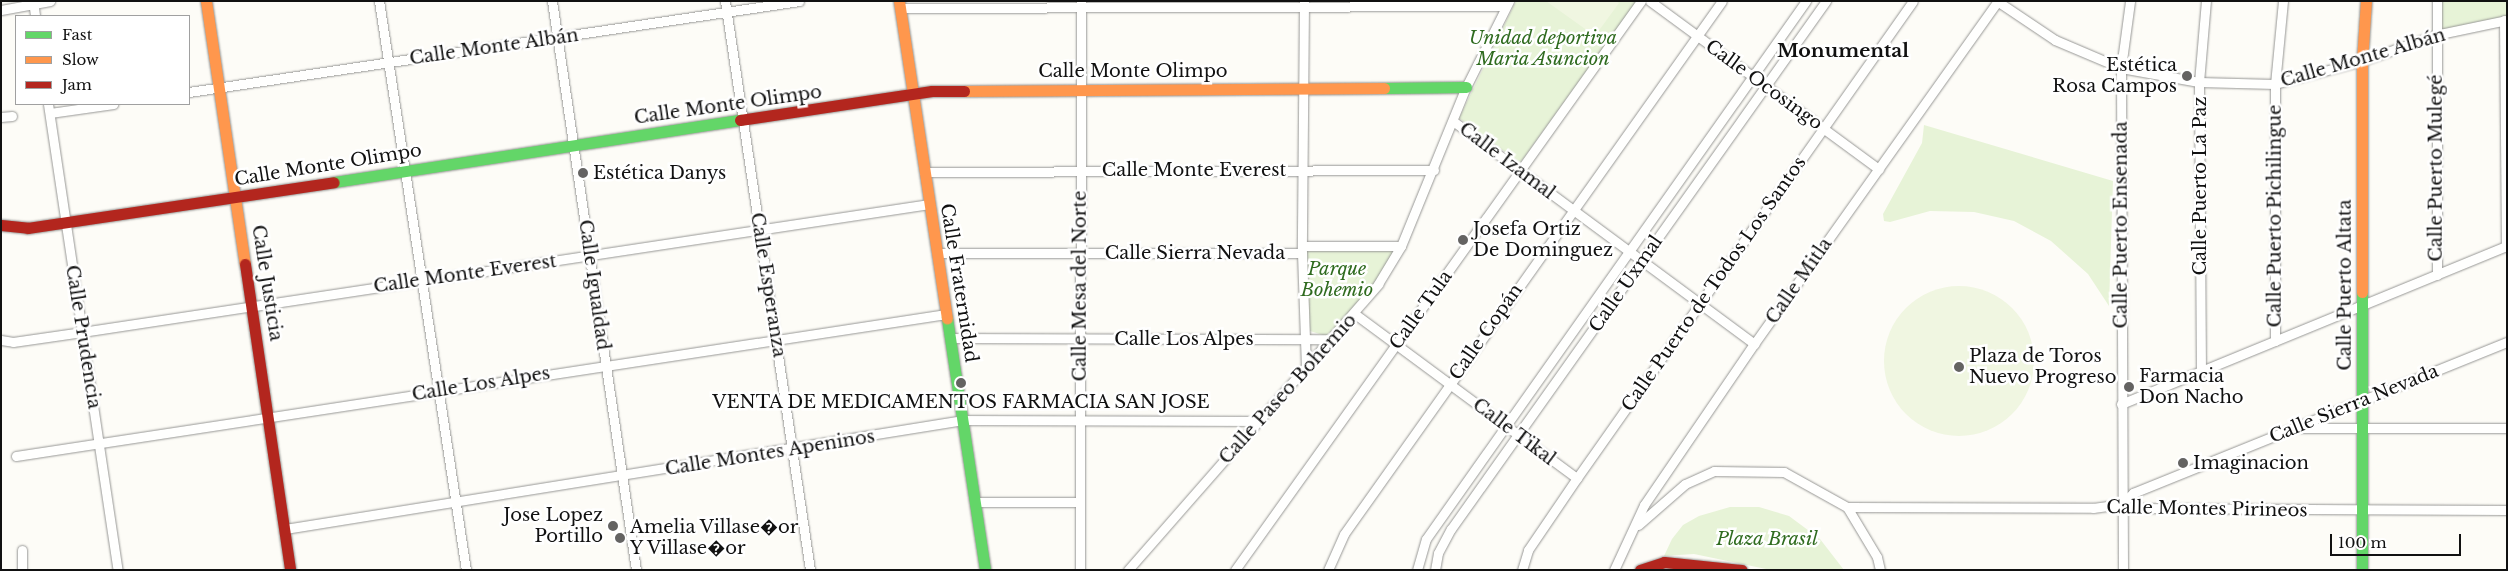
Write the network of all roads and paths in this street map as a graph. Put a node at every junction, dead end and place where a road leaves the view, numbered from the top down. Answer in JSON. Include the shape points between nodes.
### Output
{"nodes":[{"id":1,"x":50,"y":1,"type":"edge"},
{"id":2,"x":206,"y":1,"type":"edge"},
{"id":3,"x":379,"y":1,"type":"edge"},
{"id":4,"x":552,"y":1,"type":"edge"},
{"id":5,"x":725,"y":1,"type":"edge"},
{"id":6,"x":799,"y":1,"type":"edge"},
{"id":7,"x":1641,"y":1,"type":"edge"},
{"id":8,"x":1650,"y":1,"type":"edge"},
{"id":9,"x":1722,"y":1,"type":"edge"},
{"id":10,"x":1806,"y":1,"type":"edge"},
{"id":11,"x":1826,"y":1,"type":"edge"},
{"id":12,"x":1913,"y":1,"type":"edge"},
{"id":13,"x":2130,"y":1,"type":"edge"},
{"id":14,"x":2206,"y":1,"type":"edge"},
{"id":15,"x":2283,"y":1,"type":"edge"},
{"id":16,"x":2366,"y":1,"type":"edge"},
{"id":17,"x":2437,"y":1,"type":"edge"},
{"id":18,"x":33,"y":2,"type":"edge"},
{"id":19,"x":1997,"y":2,"type":"edge"},
{"id":20,"x":899,"y":4,"type":"edge"},
{"id":21,"x":1080,"y":4,"type":"edge"},
{"id":22,"x":1304,"y":4,"type":"edge"},
{"id":23,"x":1507,"y":4,"type":"edge"},
{"id":24,"x":1,"y":10,"type":"edge"},
{"id":25,"x":727,"y":12,"type":"junction"},
{"id":26,"x":36,"y":15,"type":"edge"},
{"id":27,"x":2506,"y":20,"type":"edge"},
{"id":28,"x":2435,"y":35,"type":"junction"},
{"id":29,"x":1697,"y":36,"type":"junction"},
{"id":30,"x":558,"y":37,"type":"junction"},
{"id":31,"x":2362,"y":61,"type":"junction"},
{"id":32,"x":388,"y":63,"type":"junction"},
{"id":33,"x":2121,"y":68,"type":"junction"},
{"id":34,"x":1753,"y":76,"type":"junction"},
{"id":35,"x":2199,"y":82,"type":"junction"},
{"id":36,"x":2275,"y":84,"type":"junction"},
{"id":37,"x":1766,"y":86,"type":"junction"},
{"id":38,"x":1466,"y":87,"type":"junction"},
{"id":39,"x":219,"y":88,"type":"junction"},
{"id":40,"x":1080,"y":88,"type":"junction"},
{"id":41,"x":1304,"y":88,"type":"junction"},
{"id":42,"x":190,"y":92,"type":"edge"},
{"id":43,"x":914,"y":95,"type":"junction"},
{"id":44,"x":97,"y":105,"type":"edge"},
{"id":45,"x":49,"y":108,"type":"edge"},
{"id":46,"x":12,"y":116,"type":"dead end"},
{"id":47,"x":1,"y":117,"type":"edge"},
{"id":48,"x":743,"y":121,"type":"junction"},
{"id":49,"x":1453,"y":121,"type":"junction"},
{"id":50,"x":1824,"y":128,"type":"junction"},
{"id":51,"x":573,"y":145,"type":"junction"},
{"id":52,"x":1879,"y":169,"type":"junction"},
{"id":53,"x":1305,"y":170,"type":"junction"},
{"id":54,"x":1434,"y":170,"type":"junction"},
{"id":55,"x":405,"y":171,"type":"junction"},
{"id":56,"x":1080,"y":171,"type":"junction"},
{"id":57,"x":1520,"y":171,"type":"junction"},
{"id":58,"x":924,"y":172,"type":"junction"},
{"id":59,"x":236,"y":197,"type":"junction"},
{"id":60,"x":929,"y":204,"type":"junction"},
{"id":61,"x":1573,"y":211,"type":"junction"},
{"id":62,"x":65,"y":223,"type":"junction"},
{"id":63,"x":1,"y":225,"type":"edge"},
{"id":64,"x":760,"y":232,"type":"junction"},
{"id":65,"x":1401,"y":246,"type":"junction"},
{"id":66,"x":2506,"y":246,"type":"edge"},
{"id":67,"x":1303,"y":250,"type":"junction"},
{"id":68,"x":1628,"y":252,"type":"junction"},
{"id":69,"x":937,"y":253,"type":"junction"},
{"id":70,"x":1080,"y":253,"type":"junction"},
{"id":71,"x":591,"y":256,"type":"junction"},
{"id":72,"x":1642,"y":262,"type":"junction"},
{"id":73,"x":2437,"y":275,"type":"junction"},
{"id":74,"x":422,"y":280,"type":"junction"},
{"id":75,"x":1700,"y":304,"type":"junction"},
{"id":76,"x":2363,"y":305,"type":"junction"},
{"id":77,"x":252,"y":307,"type":"junction"},
{"id":78,"x":946,"y":314,"type":"junction"},
{"id":79,"x":1355,"y":314,"type":"junction"},
{"id":80,"x":82,"y":332,"type":"junction"},
{"id":81,"x":950,"y":338,"type":"junction"},
{"id":82,"x":1081,"y":338,"type":"junction"},
{"id":83,"x":1306,"y":339,"type":"junction"},
{"id":84,"x":1329,"y":339,"type":"junction"},
{"id":85,"x":1,"y":340,"type":"edge"},
{"id":86,"x":776,"y":340,"type":"junction"},
{"id":87,"x":2274,"y":341,"type":"junction"},
{"id":88,"x":2507,"y":342,"type":"edge"},
{"id":89,"x":1396,"y":344,"type":"junction"},
{"id":90,"x":1754,"y":344,"type":"junction"},
{"id":91,"x":606,"y":365,"type":"junction"},
{"id":92,"x":1306,"y":366,"type":"junction"},
{"id":93,"x":2200,"y":372,"type":"junction"},
{"id":94,"x":1450,"y":384,"type":"junction"},
{"id":95,"x":438,"y":390,"type":"junction"},
{"id":96,"x":2363,"y":400,"type":"junction"},
{"id":97,"x":2121,"y":404,"type":"junction"},
{"id":98,"x":269,"y":417,"type":"junction"},
{"id":99,"x":963,"y":420,"type":"junction"},
{"id":100,"x":1081,"y":420,"type":"junction"},
{"id":101,"x":1258,"y":421,"type":"junction"},
{"id":102,"x":1505,"y":425,"type":"junction"},
{"id":103,"x":2294,"y":428,"type":"junction"},
{"id":104,"x":2363,"y":428,"type":"junction"},
{"id":105,"x":2507,"y":428,"type":"edge"},
{"id":106,"x":1519,"y":435,"type":"junction"},
{"id":107,"x":99,"y":442,"type":"junction"},
{"id":108,"x":793,"y":449,"type":"junction"},
{"id":109,"x":16,"y":456,"type":"dead end"},
{"id":110,"x":623,"y":477,"type":"junction"},
{"id":111,"x":1577,"y":478,"type":"junction"},
{"id":112,"x":454,"y":500,"type":"junction"},
{"id":113,"x":975,"y":502,"type":"junction"},
{"id":114,"x":1080,"y":502,"type":"junction"},
{"id":115,"x":2122,"y":504,"type":"junction"},
{"id":116,"x":1847,"y":507,"type":"junction"},
{"id":117,"x":2363,"y":510,"type":"junction"},
{"id":118,"x":2507,"y":510,"type":"edge"},
{"id":119,"x":1636,"y":527,"type":"junction"},
{"id":120,"x":285,"y":528,"type":"junction"},
{"id":121,"x":22,"y":550,"type":"dead end"},
{"id":122,"x":22,"y":570,"type":"edge"},
{"id":123,"x":118,"y":570,"type":"edge"},
{"id":124,"x":290,"y":570,"type":"edge"},
{"id":125,"x":466,"y":570,"type":"edge"},
{"id":126,"x":636,"y":570,"type":"edge"},
{"id":127,"x":810,"y":570,"type":"edge"},
{"id":128,"x":985,"y":570,"type":"edge"},
{"id":129,"x":1080,"y":570,"type":"edge"},
{"id":130,"x":1128,"y":570,"type":"edge"},
{"id":131,"x":1235,"y":570,"type":"edge"},
{"id":132,"x":1328,"y":570,"type":"edge"},
{"id":133,"x":1416,"y":570,"type":"edge"},
{"id":134,"x":1435,"y":570,"type":"edge"},
{"id":135,"x":1522,"y":570,"type":"edge"},
{"id":136,"x":1614,"y":570,"type":"edge"},
{"id":137,"x":1640,"y":570,"type":"edge"},
{"id":138,"x":1742,"y":570,"type":"edge"},
{"id":139,"x":1880,"y":570,"type":"edge"},
{"id":140,"x":2123,"y":570,"type":"edge"},
{"id":141,"x":2362,"y":570,"type":"edge"}],
"edges":[{"from":1,"to":18,"type":"street"},
{"from":2,"to":39,"type":"street","name":"Calle Justicia"},
{"from":3,"to":32,"type":"street"},
{"from":4,"to":30,"type":"street","name":"Calle Igualdad"},
{"from":5,"to":25,"type":"street","name":"Calle Esperanza"},
{"from":6,"to":25,"type":"street","name":"Calle Monte Albán"},
{"from":7,"to":57,"type":"street","name":"Calle Tula"},
{"from":8,"to":29,"type":"street","name":"Calle Ocosingo"},
{"from":9,"to":29,"type":"street","name":"Calle Copán"},
{"from":10,"to":34,"type":"street","name":"Calle Uxmal"},
{"from":11,"to":37,"type":"street","name":"Calle Uxmal"},
{"from":12,"to":50,"type":"street","name":"Calle Puerto de Todos Los Santos"},
{"from":13,"to":33,"type":"street","name":"Calle Puerto Ensenada"},
{"from":14,"to":35,"type":"street","name":"Calle Puerto La Paz"},
{"from":15,"to":36,"type":"street","name":"Calle Puerto Pichilingue"},
{"from":16,"to":31,"type":"street","name":"Calle Puerto Altata"},
{"from":17,"to":28,"type":"street","name":"Calle Puerto Mulegé"},
{"from":18,"to":24,"type":"street"},
{"from":18,"to":26,"type":"street"},
{"from":19,"to":33,"type":"street","name":"Calle Monte Albán","via":[[2055,40]]},
{"from":19,"to":52,"type":"street","name":"Calle Mitla"},
{"from":20,"to":21,"type":"street"},
{"from":20,"to":43,"type":"street","name":"Calle Fraternidad"},
{"from":21,"to":22,"type":"street"},
{"from":21,"to":40,"type":"street","name":"Calle Mesa del Norte"},
{"from":22,"to":23,"type":"street"},
{"from":22,"to":41,"type":"street"},
{"from":23,"to":38,"type":"street","name":"Calle Paseo Bohemio"},
{"from":25,"to":30,"type":"street","name":"Calle Monte Albán"},
{"from":25,"to":48,"type":"street","name":"Calle Esperanza"},
{"from":27,"to":28,"type":"street","name":"Calle Monte Albán"},
{"from":27,"to":66,"type":"street"},
{"from":28,"to":31,"type":"street","name":"Calle Monte Albán"},
{"from":28,"to":73,"type":"street","name":"Calle Puerto Mulegé"},
{"from":29,"to":34,"type":"street","name":"Calle Ocosingo"},
{"from":29,"to":61,"type":"street","name":"Calle Copán"},
{"from":30,"to":32,"type":"street","name":"Calle Monte Albán"},
{"from":30,"to":51,"type":"street","name":"Calle Igualdad"},
{"from":31,"to":36,"type":"street","name":"Calle Monte Albán"},
{"from":31,"to":76,"type":"street","name":"Calle Puerto Altata"},
{"from":32,"to":39,"type":"street","name":"Calle Monte Albán"},
{"from":32,"to":55,"type":"street"},
{"from":33,"to":35,"type":"street","name":"Calle Monte Albán"},
{"from":33,"to":97,"type":"street","name":"Calle Puerto Ensenada"},
{"from":34,"to":37,"type":"street","name":"Calle Ocosingo"},
{"from":34,"to":68,"type":"street","name":"Calle Uxmal"},
{"from":35,"to":36,"type":"street","name":"Calle Monte Albán"},
{"from":35,"to":93,"type":"street","name":"Calle Puerto La Paz"},
{"from":36,"to":87,"type":"street","name":"Calle Puerto Pichilingue"},
{"from":37,"to":50,"type":"street","name":"Calle Ocosingo"},
{"from":37,"to":72,"type":"street","name":"Calle Uxmal"},
{"from":38,"to":41,"type":"street","name":"Calle Monte Olimpo"},
{"from":38,"to":49,"type":"street","name":"Calle Paseo Bohemio"},
{"from":39,"to":42,"type":"street","name":"Calle Monte Albán"},
{"from":39,"to":59,"type":"street","name":"Calle Justicia"},
{"from":40,"to":41,"type":"street","name":"Calle Monte Olimpo"},
{"from":40,"to":43,"type":"street","name":"Calle Monte Olimpo","via":[[932,91]]},
{"from":40,"to":56,"type":"street","name":"Calle Mesa del Norte"},
{"from":41,"to":53,"type":"street"},
{"from":43,"to":48,"type":"street","name":"Calle Monte Olimpo"},
{"from":43,"to":58,"type":"street","name":"Calle Fraternidad"},
{"from":44,"to":45,"type":"street"},
{"from":45,"to":62,"type":"street","name":"Calle Prudencia"},
{"from":46,"to":47,"type":"street"},
{"from":48,"to":51,"type":"street","name":"Calle Monte Olimpo"},
{"from":48,"to":64,"type":"street","name":"Calle Esperanza"},
{"from":49,"to":54,"type":"street","name":"Calle Paseo Bohemio"},
{"from":49,"to":57,"type":"street","name":"Calle Izamal"},
{"from":50,"to":52,"type":"street","name":"Calle Ocosingo"},
{"from":50,"to":75,"type":"street","name":"Calle Puerto de Todos Los Santos"},
{"from":51,"to":55,"type":"street","name":"Calle Monte Olimpo"},
{"from":51,"to":71,"type":"street","name":"Calle Igualdad"},
{"from":52,"to":90,"type":"street","name":"Calle Mitla"},
{"from":53,"to":54,"type":"street","name":"Calle Monte Everest"},
{"from":53,"to":56,"type":"street","name":"Calle Monte Everest"},
{"from":53,"to":67,"type":"street"},
{"from":54,"to":65,"type":"street","name":"Calle Paseo Bohemio"},
{"from":55,"to":59,"type":"street","name":"Calle Monte Olimpo"},
{"from":55,"to":74,"type":"street"},
{"from":56,"to":58,"type":"street","name":"Calle Monte Everest"},
{"from":56,"to":70,"type":"street","name":"Calle Mesa del Norte"},
{"from":57,"to":61,"type":"street","name":"Calle Izamal"},
{"from":57,"to":89,"type":"street","name":"Calle Tula"},
{"from":58,"to":60,"type":"street","name":"Calle Fraternidad"},
{"from":59,"to":62,"type":"street","name":"Calle Monte Olimpo"},
{"from":59,"to":77,"type":"street","name":"Calle Justicia"},
{"from":60,"to":64,"type":"street","name":"Calle Monte Everest"},
{"from":60,"to":69,"type":"street","name":"Calle Fraternidad"},
{"from":61,"to":68,"type":"street","name":"Calle Izamal"},
{"from":61,"to":94,"type":"street","name":"Calle Copán"},
{"from":62,"to":63,"type":"street","name":"Calle Monte Olimpo","via":[[28,228]]},
{"from":62,"to":80,"type":"street","name":"Calle Prudencia"},
{"from":64,"to":71,"type":"street","name":"Calle Monte Everest"},
{"from":64,"to":86,"type":"street","name":"Calle Esperanza"},
{"from":65,"to":67,"type":"street","name":"Calle Sierra Nevada"},
{"from":65,"to":79,"type":"street","name":"Calle Paseo Bohemio"},
{"from":66,"to":73,"type":"street"},
{"from":67,"to":70,"type":"street","name":"Calle Sierra Nevada"},
{"from":67,"to":83,"type":"street"},
{"from":68,"to":72,"type":"street","name":"Calle Izamal"},
{"from":68,"to":102,"type":"street","name":"Calle Uxmal"},
{"from":69,"to":70,"type":"street","name":"Calle Sierra Nevada"},
{"from":69,"to":78,"type":"street","name":"Calle Fraternidad"},
{"from":70,"to":82,"type":"street","name":"Calle Mesa del Norte"},
{"from":71,"to":74,"type":"street","name":"Calle Monte Everest"},
{"from":71,"to":91,"type":"street","name":"Calle Igualdad"},
{"from":72,"to":75,"type":"street","name":"Calle Izamal"},
{"from":72,"to":106,"type":"street","name":"Calle Uxmal"},
{"from":73,"to":76,"type":"street"},
{"from":74,"to":77,"type":"street","name":"Calle Monte Everest"},
{"from":74,"to":95,"type":"street"},
{"from":75,"to":90,"type":"street","name":"Calle Izamal"},
{"from":75,"to":111,"type":"street","name":"Calle Puerto de Todos Los Santos"},
{"from":76,"to":87,"type":"street"},
{"from":76,"to":96,"type":"street","name":"Calle Puerto Altata"},
{"from":77,"to":80,"type":"street","name":"Calle Monte Everest"},
{"from":77,"to":98,"type":"street","name":"Calle Justicia"},
{"from":78,"to":81,"type":"street","name":"Calle Fraternidad"},
{"from":78,"to":86,"type":"street","name":"Calle Los Alpes"},
{"from":79,"to":84,"type":"street","name":"Calle Paseo Bohemio"},
{"from":79,"to":89,"type":"street","name":"Calle Tikal"},
{"from":80,"to":85,"type":"street","name":"Calle Monte Everest","via":[[13,342]]},
{"from":80,"to":107,"type":"street","name":"Calle Prudencia"},
{"from":81,"to":82,"type":"street","name":"Calle Los Alpes"},
{"from":81,"to":99,"type":"street","name":"Calle Fraternidad"},
{"from":82,"to":83,"type":"street","name":"Calle Los Alpes"},
{"from":82,"to":100,"type":"street","name":"Calle Mesa del Norte"},
{"from":83,"to":84,"type":"street","name":"Calle Los Alpes"},
{"from":83,"to":92,"type":"street"},
{"from":84,"to":92,"type":"street","name":"Calle Paseo Bohemio"},
{"from":86,"to":91,"type":"street","name":"Calle Los Alpes"},
{"from":86,"to":108,"type":"street","name":"Calle Esperanza"},
{"from":87,"to":93,"type":"street"},
{"from":88,"to":96,"type":"street","name":"Calle Sierra Nevada"},
{"from":89,"to":94,"type":"street","name":"Calle Tikal"},
{"from":89,"to":131,"type":"street","name":"Calle Tula"},
{"from":90,"to":119,"type":"street","name":"Calle Mitla","via":[[1644,505]]},
{"from":91,"to":95,"type":"street","name":"Calle Los Alpes"},
{"from":91,"to":110,"type":"street","name":"Calle Igualdad"},
{"from":92,"to":101,"type":"street","name":"Calle Paseo Bohemio"},
{"from":93,"to":97,"type":"street"},
{"from":94,"to":102,"type":"street","name":"Calle Tikal"},
{"from":94,"to":132,"type":"street","name":"Calle Copán","via":[[1344,534]]},
{"from":95,"to":98,"type":"street","name":"Calle Los Alpes"},
{"from":95,"to":112,"type":"street"},
{"from":96,"to":103,"type":"street","name":"Calle Sierra Nevada"},
{"from":96,"to":104,"type":"street","name":"Calle Puerto Altata"},
{"from":97,"to":115,"type":"street","name":"Calle Puerto Ensenada"},
{"from":98,"to":107,"type":"street","name":"Calle Los Alpes"},
{"from":98,"to":120,"type":"street","name":"Calle Justicia"},
{"from":99,"to":100,"type":"street","name":"Calle Montes Apeninos"},
{"from":99,"to":108,"type":"street","name":"Calle Montes Apeninos"},
{"from":99,"to":113,"type":"street","name":"Calle Fraternidad"},
{"from":100,"to":101,"type":"street","name":"Calle Montes Apeninos"},
{"from":100,"to":114,"type":"street","name":"Calle Mesa del Norte"},
{"from":101,"to":130,"type":"street","name":"Calle Paseo Bohemio"},
{"from":102,"to":106,"type":"street","name":"Calle Tikal"},
{"from":102,"to":133,"type":"street","name":"Calle Uxmal","via":[[1426,539]]},
{"from":103,"to":104,"type":"street"},
{"from":103,"to":115,"type":"street","name":"Calle Sierra Nevada","via":[[2133,493]]},
{"from":104,"to":105,"type":"street"},
{"from":104,"to":117,"type":"street","name":"Calle Puerto Altata"},
{"from":106,"to":111,"type":"street","name":"Calle Tikal"},
{"from":106,"to":134,"type":"street","name":"Calle Uxmal","via":[[1451,529],[1438,553]]},
{"from":107,"to":109,"type":"street","name":"Calle Los Alpes"},
{"from":107,"to":123,"type":"street","name":"Calle Prudencia"},
{"from":108,"to":110,"type":"street","name":"Calle Montes Apeninos"},
{"from":108,"to":127,"type":"street","name":"Calle Esperanza"},
{"from":110,"to":112,"type":"street","name":"Calle Montes Apeninos"},
{"from":110,"to":126,"type":"street","name":"Calle Igualdad"},
{"from":111,"to":135,"type":"street","name":"Calle Puerto de Todos Los Santos","via":[[1528,550]]},
{"from":112,"to":120,"type":"street","name":"Calle Montes Apeninos"},
{"from":112,"to":125,"type":"street"},
{"from":113,"to":114,"type":"street"},
{"from":113,"to":128,"type":"street","name":"Calle Fraternidad"},
{"from":114,"to":129,"type":"street","name":"Calle Mesa del Norte"},
{"from":115,"to":116,"type":"street","name":"Calle Montes Pirineos","via":[[2093,508]]},
{"from":115,"to":117,"type":"street","name":"Calle Montes Pirineos","via":[[2131,508]]},
{"from":115,"to":140,"type":"street","name":"Calle Puerto Ensenada"},
{"from":116,"to":119,"type":"street","via":[[1784,472],[1714,471],[1685,484]]},
{"from":116,"to":139,"type":"street","via":[[1877,557]]},
{"from":117,"to":118,"type":"street","name":"Calle Montes Pirineos"},
{"from":117,"to":141,"type":"street","name":"Calle Puerto Altata"},
{"from":119,"to":136,"type":"street","name":"Calle Mitla"},
{"from":120,"to":124,"type":"street","name":"Calle Justicia"},
{"from":121,"to":122,"type":"street"},
{"from":137,"to":138,"type":"street","via":[[1675,562]]}]}
